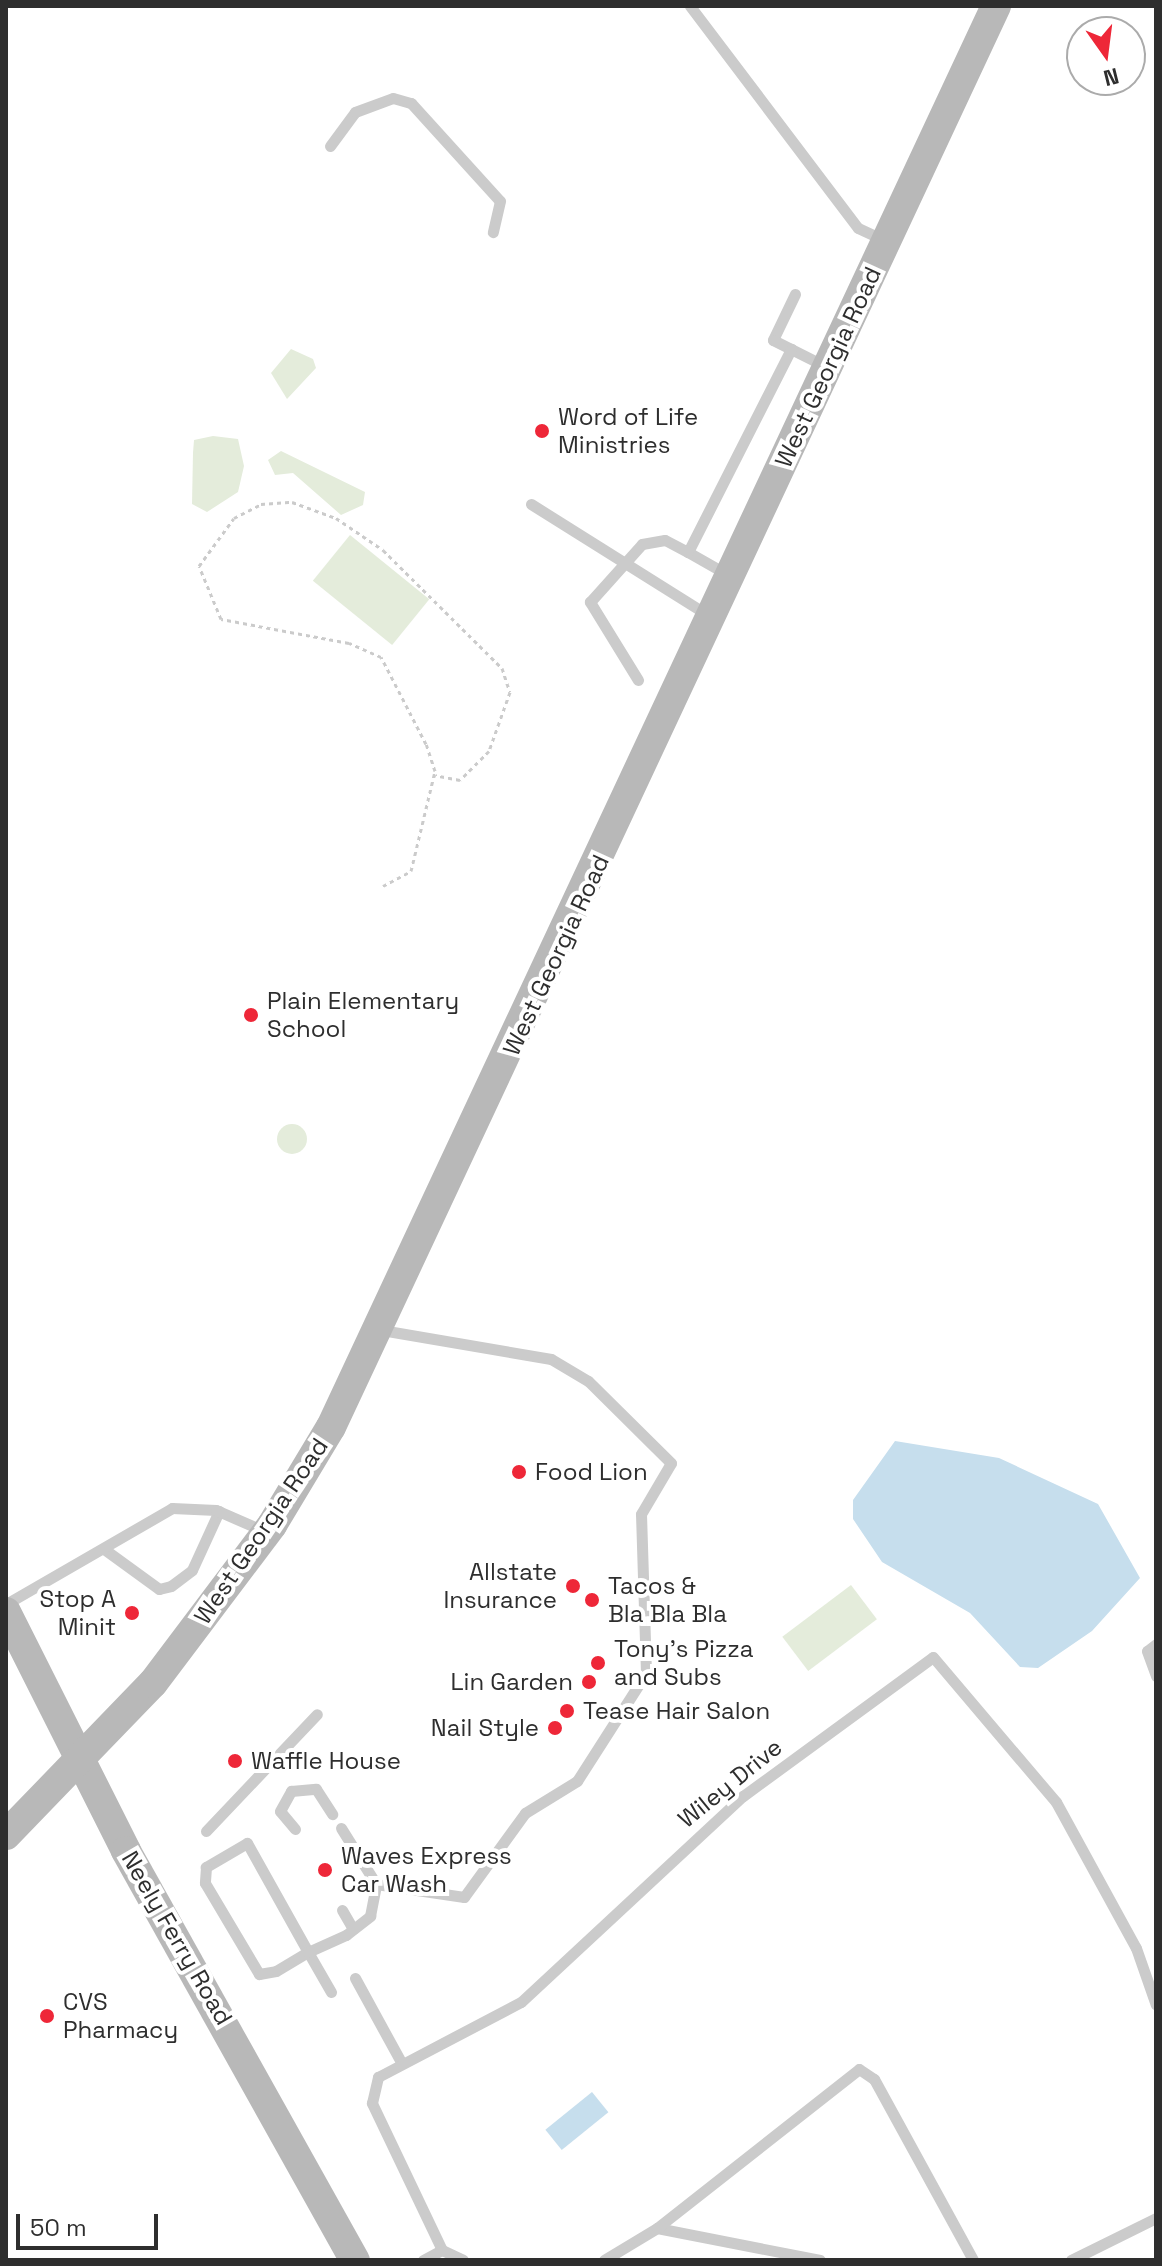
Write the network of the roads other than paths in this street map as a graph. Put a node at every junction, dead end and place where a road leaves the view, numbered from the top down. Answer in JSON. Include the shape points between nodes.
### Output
{"nodes":[{"id":1,"x":690,"y":6,"type":"edge"},
{"id":2,"x":996,"y":6,"type":"edge"},
{"id":3,"x":330,"y":146,"type":"dead end"},
{"id":4,"x":493,"y":232,"type":"dead end"},
{"id":5,"x":886,"y":242,"type":"junction"},
{"id":6,"x":795,"y":294,"type":"dead end"},
{"id":7,"x":791,"y":349,"type":"junction"},
{"id":8,"x":828,"y":367,"type":"junction"},
{"id":9,"x":531,"y":504,"type":"dead end"},
{"id":10,"x":688,"y":552,"type":"junction"},
{"id":11,"x":625,"y":562,"type":"junction"},
{"id":12,"x":731,"y":576,"type":"junction"},
{"id":13,"x":712,"y":617,"type":"junction"},
{"id":14,"x":638,"y":680,"type":"dead end"},
{"id":15,"x":381,"y":1330,"type":"junction"},
{"id":16,"x":219,"y":1511,"type":"junction"},
{"id":17,"x":266,"y":1532,"type":"junction"},
{"id":18,"x":104,"y":1549,"type":"junction"},
{"id":19,"x":6,"y":1604,"type":"edge"},
{"id":20,"x":6,"y":1612,"type":"edge"},
{"id":21,"x":1156,"y":1644,"type":"edge"},
{"id":22,"x":1156,"y":1676,"type":"edge"},
{"id":23,"x":317,"y":1714,"type":"dead end"},
{"id":24,"x":79,"y":1762,"type":"junction"},
{"id":25,"x":332,"y":1814,"type":"dead end"},
{"id":26,"x":341,"y":1828,"type":"dead end"},
{"id":27,"x":295,"y":1829,"type":"dead end"},
{"id":28,"x":206,"y":1831,"type":"dead end"},
{"id":29,"x":6,"y":1835,"type":"edge"},
{"id":30,"x":376,"y":1884,"type":"junction"},
{"id":31,"x":342,"y":1910,"type":"dead end"},
{"id":32,"x":353,"y":1929,"type":"junction"},
{"id":33,"x":308,"y":1952,"type":"junction"},
{"id":34,"x":355,"y":1978,"type":"dead end"},
{"id":35,"x":331,"y":1992,"type":"dead end"},
{"id":36,"x":1156,"y":2005,"type":"edge"},
{"id":37,"x":401,"y":2062,"type":"junction"},
{"id":38,"x":1156,"y":2218,"type":"edge"},
{"id":39,"x":657,"y":2228,"type":"junction"},
{"id":40,"x":442,"y":2250,"type":"junction"},
{"id":41,"x":355,"y":2260,"type":"edge"},
{"id":42,"x":423,"y":2260,"type":"edge"},
{"id":43,"x":463,"y":2260,"type":"edge"},
{"id":44,"x":604,"y":2260,"type":"edge"},
{"id":45,"x":820,"y":2260,"type":"edge"},
{"id":46,"x":973,"y":2260,"type":"edge"},
{"id":47,"x":1071,"y":2260,"type":"edge"}],
"edges":[{"from":1,"to":5,"type":"lane","via":[[858,228]]},
{"from":2,"to":5,"type":"main road","name":"West Georgia Road"},
{"from":3,"to":4,"type":"lane","via":[[355,112],[393,98],[411,103],[500,201]]},
{"from":5,"to":8,"type":"main road","name":"West Georgia Road"},
{"from":6,"to":7,"type":"lane","via":[[773,340]]},
{"from":7,"to":8,"type":"lane"},
{"from":7,"to":10,"type":"lane"},
{"from":8,"to":12,"type":"main road","name":"West Georgia Road"},
{"from":9,"to":11,"type":"lane"},
{"from":10,"to":11,"type":"lane","via":[[665,540],[642,544]]},
{"from":10,"to":12,"type":"lane"},
{"from":11,"to":13,"type":"lane"},
{"from":11,"to":14,"type":"lane","via":[[590,602]]},
{"from":12,"to":13,"type":"main road","name":"West Georgia Road"},
{"from":13,"to":15,"type":"main road","name":"West Georgia Road"},
{"from":15,"to":17,"type":"main road","name":"West Georgia Road"},
{"from":15,"to":30,"type":"lane","via":[[551,1359],[588,1381],[671,1463],[641,1514],[646,1673],[577,1781],[525,1813],[464,1897]]},
{"from":16,"to":17,"type":"lane"},
{"from":16,"to":18,"type":"lane","via":[[172,1508]]},
{"from":16,"to":18,"type":"lane","via":[[192,1570],[171,1586],[159,1589]]},
{"from":17,"to":24,"type":"main road","name":"West Georgia Road","via":[[153,1683]]},
{"from":18,"to":19,"type":"lane"},
{"from":20,"to":24,"type":"main road","name":"Neely Ferry Road"},
{"from":21,"to":22,"type":"lane","via":[[1147,1651]]},
{"from":23,"to":28,"type":"lane"},
{"from":24,"to":29,"type":"main road","name":"West Georgia Road"},
{"from":24,"to":41,"type":"main road","name":"Neely Ferry Road"},
{"from":25,"to":27,"type":"lane","via":[[316,1789],[291,1791],[280,1811]]},
{"from":26,"to":30,"type":"lane"},
{"from":30,"to":32,"type":"lane","via":[[370,1916]]},
{"from":31,"to":32,"type":"lane"},
{"from":32,"to":33,"type":"lane"},
{"from":33,"to":33,"type":"lane","via":[[259,1974],[205,1883],[206,1867],[247,1843]]},
{"from":33,"to":35,"type":"lane"},
{"from":34,"to":37,"type":"lane"},
{"from":36,"to":37,"type":"lane","name":"Wiley Drive","via":[[1136,1948],[1056,1802],[933,1657],[743,1796],[521,2002]]},
{"from":37,"to":40,"type":"lane","name":"Wiley Drive","via":[[378,2077],[372,2103]]},
{"from":38,"to":47,"type":"lane"},
{"from":39,"to":44,"type":"lane"},
{"from":39,"to":45,"type":"lane"},
{"from":39,"to":46,"type":"lane","via":[[859,2069],[874,2079]]},
{"from":40,"to":42,"type":"lane"},
{"from":40,"to":43,"type":"lane"}]}
